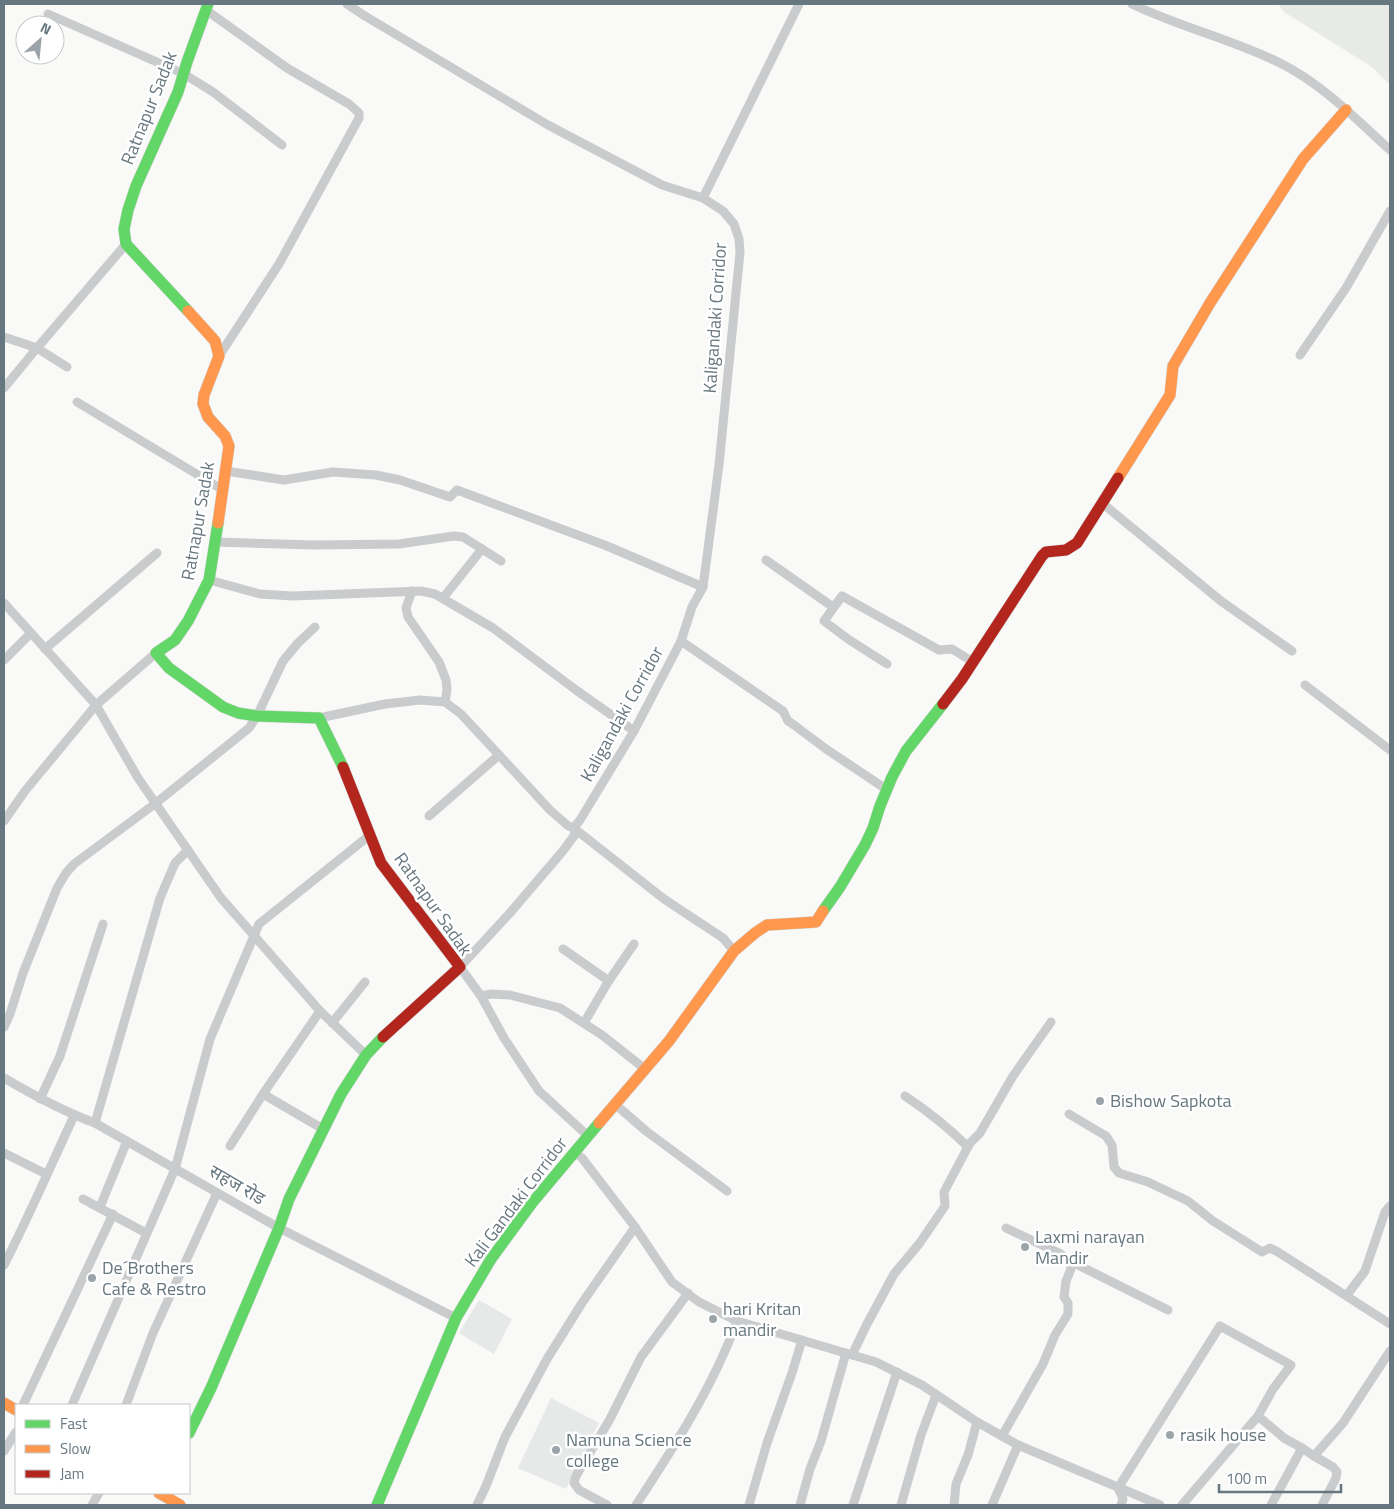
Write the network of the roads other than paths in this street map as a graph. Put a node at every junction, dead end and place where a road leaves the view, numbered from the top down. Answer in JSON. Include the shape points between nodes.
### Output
{"nodes":[{"id":1,"x":347,"y":4,"type":"edge"},
{"id":2,"x":799,"y":4,"type":"edge"},
{"id":3,"x":1132,"y":4,"type":"edge"},
{"id":4,"x":207,"y":7,"type":"edge"},
{"id":5,"x":48,"y":14,"type":"dead end"},
{"id":6,"x":184,"y":74,"type":"junction"},
{"id":7,"x":1346,"y":110,"type":"junction"},
{"id":8,"x":282,"y":145,"type":"dead end"},
{"id":9,"x":1390,"y":150,"type":"edge"},
{"id":10,"x":702,"y":198,"type":"junction"},
{"id":11,"x":1390,"y":211,"type":"edge"},
{"id":12,"x":126,"y":244,"type":"junction"},
{"id":13,"x":4,"y":337,"type":"edge"},
{"id":14,"x":37,"y":348,"type":"junction"},
{"id":15,"x":1300,"y":355,"type":"dead end"},
{"id":16,"x":219,"y":356,"type":"junction"},
{"id":17,"x":68,"y":367,"type":"dead end"},
{"id":18,"x":4,"y":388,"type":"edge"},
{"id":19,"x":76,"y":402,"type":"dead end"},
{"id":20,"x":226,"y":471,"type":"junction"},
{"id":21,"x":223,"y":490,"type":"junction"},
{"id":22,"x":1102,"y":503,"type":"junction"},
{"id":23,"x":215,"y":542,"type":"junction"},
{"id":24,"x":482,"y":549,"type":"junction"},
{"id":25,"x":157,"y":553,"type":"dead end"},
{"id":26,"x":501,"y":560,"type":"dead end"},
{"id":27,"x":766,"y":560,"type":"dead end"},
{"id":28,"x":209,"y":580,"type":"junction"},
{"id":29,"x":703,"y":588,"type":"junction"},
{"id":30,"x":412,"y":591,"type":"junction"},
{"id":31,"x":443,"y":598,"type":"junction"},
{"id":32,"x":4,"y":603,"type":"edge"},
{"id":33,"x":833,"y":607,"type":"junction"},
{"id":34,"x":315,"y":626,"type":"dead end"},
{"id":35,"x":31,"y":633,"type":"junction"},
{"id":36,"x":680,"y":641,"type":"junction"},
{"id":37,"x":45,"y":649,"type":"junction"},
{"id":38,"x":1292,"y":651,"type":"dead end"},
{"id":39,"x":156,"y":653,"type":"junction"},
{"id":40,"x":4,"y":660,"type":"edge"},
{"id":41,"x":973,"y":662,"type":"junction"},
{"id":42,"x":887,"y":664,"type":"dead end"},
{"id":43,"x":1305,"y":685,"type":"dead end"},
{"id":44,"x":445,"y":702,"type":"junction"},
{"id":45,"x":96,"y":705,"type":"junction"},
{"id":46,"x":257,"y":716,"type":"junction"},
{"id":47,"x":319,"y":718,"type":"junction"},
{"id":48,"x":634,"y":731,"type":"junction"},
{"id":49,"x":1390,"y":750,"type":"edge"},
{"id":50,"x":499,"y":755,"type":"junction"},
{"id":51,"x":886,"y":790,"type":"junction"},
{"id":52,"x":156,"y":803,"type":"junction"},
{"id":53,"x":429,"y":816,"type":"dead end"},
{"id":54,"x":4,"y":820,"type":"edge"},
{"id":55,"x":575,"y":829,"type":"junction"},
{"id":56,"x":370,"y":835,"type":"junction"},
{"id":57,"x":188,"y":850,"type":"junction"},
{"id":58,"x":103,"y":924,"type":"dead end"},
{"id":59,"x":253,"y":937,"type":"junction"},
{"id":60,"x":634,"y":944,"type":"dead end"},
{"id":61,"x":563,"y":949,"type":"dead end"},
{"id":62,"x":734,"y":951,"type":"junction"},
{"id":63,"x":460,"y":967,"type":"junction"},
{"id":64,"x":609,"y":981,"type":"junction"},
{"id":65,"x":365,"y":982,"type":"dead end"},
{"id":66,"x":481,"y":996,"type":"junction"},
{"id":67,"x":320,"y":1011,"type":"junction"},
{"id":68,"x":1051,"y":1022,"type":"dead end"},
{"id":69,"x":332,"y":1023,"type":"junction"},
{"id":70,"x":584,"y":1023,"type":"junction"},
{"id":71,"x":4,"y":1027,"type":"edge"},
{"id":72,"x":366,"y":1055,"type":"junction"},
{"id":73,"x":645,"y":1069,"type":"junction"},
{"id":74,"x":4,"y":1078,"type":"edge"},
{"id":75,"x":263,"y":1094,"type":"junction"},
{"id":76,"x":905,"y":1096,"type":"dead end"},
{"id":77,"x":40,"y":1099,"type":"junction"},
{"id":78,"x":616,"y":1105,"type":"junction"},
{"id":79,"x":1069,"y":1114,"type":"dead end"},
{"id":80,"x":74,"y":1116,"type":"junction"},
{"id":81,"x":95,"y":1123,"type":"junction"},
{"id":82,"x":323,"y":1129,"type":"junction"},
{"id":83,"x":588,"y":1136,"type":"junction"},
{"id":84,"x":127,"y":1141,"type":"junction"},
{"id":85,"x":230,"y":1146,"type":"dead end"},
{"id":86,"x":968,"y":1147,"type":"junction"},
{"id":87,"x":574,"y":1152,"type":"junction"},
{"id":88,"x":4,"y":1153,"type":"edge"},
{"id":89,"x":175,"y":1169,"type":"junction"},
{"id":90,"x":46,"y":1174,"type":"junction"},
{"id":91,"x":727,"y":1191,"type":"dead end"},
{"id":92,"x":217,"y":1193,"type":"junction"},
{"id":93,"x":83,"y":1199,"type":"dead end"},
{"id":94,"x":1390,"y":1206,"type":"edge"},
{"id":95,"x":100,"y":1207,"type":"junction"},
{"id":96,"x":113,"y":1214,"type":"junction"},
{"id":97,"x":635,"y":1227,"type":"junction"},
{"id":98,"x":279,"y":1228,"type":"junction"},
{"id":99,"x":1006,"y":1228,"type":"dead end"},
{"id":100,"x":146,"y":1233,"type":"junction"},
{"id":101,"x":1070,"y":1261,"type":"junction"},
{"id":102,"x":4,"y":1265,"type":"edge"},
{"id":103,"x":688,"y":1293,"type":"junction"},
{"id":104,"x":1347,"y":1295,"type":"junction"},
{"id":105,"x":1168,"y":1310,"type":"dead end"},
{"id":106,"x":456,"y":1318,"type":"junction"},
{"id":107,"x":737,"y":1321,"type":"junction"},
{"id":108,"x":1390,"y":1324,"type":"edge"},
{"id":109,"x":802,"y":1340,"type":"junction"},
{"id":110,"x":1390,"y":1351,"type":"edge"},
{"id":111,"x":849,"y":1354,"type":"junction"},
{"id":112,"x":896,"y":1372,"type":"junction"},
{"id":113,"x":936,"y":1395,"type":"junction"},
{"id":114,"x":4,"y":1403,"type":"edge"},
{"id":115,"x":22,"y":1404,"type":"edge"},
{"id":116,"x":72,"y":1404,"type":"edge"},
{"id":117,"x":126,"y":1404,"type":"edge"},
{"id":118,"x":15,"y":1409,"type":"edge"},
{"id":119,"x":1258,"y":1416,"type":"junction"},
{"id":120,"x":977,"y":1422,"type":"junction"},
{"id":121,"x":190,"y":1432,"type":"edge"},
{"id":122,"x":15,"y":1434,"type":"edge"},
{"id":123,"x":1002,"y":1436,"type":"junction"},
{"id":124,"x":1018,"y":1446,"type":"junction"},
{"id":125,"x":1302,"y":1448,"type":"junction"},
{"id":126,"x":4,"y":1451,"type":"edge"},
{"id":127,"x":1314,"y":1456,"type":"junction"},
{"id":128,"x":1118,"y":1488,"type":"junction"},
{"id":129,"x":98,"y":1494,"type":"edge"},
{"id":130,"x":163,"y":1494,"type":"edge"},
{"id":131,"x":92,"y":1505,"type":"edge"},
{"id":132,"x":180,"y":1505,"type":"edge"},
{"id":133,"x":377,"y":1505,"type":"edge"},
{"id":134,"x":477,"y":1505,"type":"edge"},
{"id":135,"x":607,"y":1505,"type":"edge"},
{"id":136,"x":636,"y":1505,"type":"edge"},
{"id":137,"x":749,"y":1505,"type":"edge"},
{"id":138,"x":800,"y":1505,"type":"edge"},
{"id":139,"x":853,"y":1505,"type":"edge"},
{"id":140,"x":901,"y":1505,"type":"edge"},
{"id":141,"x":954,"y":1505,"type":"edge"},
{"id":142,"x":992,"y":1505,"type":"edge"},
{"id":143,"x":1121,"y":1505,"type":"edge"},
{"id":144,"x":1159,"y":1505,"type":"edge"},
{"id":145,"x":1182,"y":1505,"type":"edge"},
{"id":146,"x":1271,"y":1505,"type":"edge"},
{"id":147,"x":1322,"y":1505,"type":"edge"}],
"edges":[{"from":1,"to":10,"type":"street","name":"Kaligandaki Corridor","via":[[548,125],[662,185]]},
{"from":2,"to":10,"type":"street"},
{"from":3,"to":7,"type":"street","via":[[1282,63]]},
{"from":4,"to":6,"type":"main road","name":"Ratnapur Sadak"},
{"from":4,"to":16,"type":"street","via":[[287,68],[359,113],[279,264]]},
{"from":5,"to":6,"type":"street"},
{"from":6,"to":8,"type":"street"},
{"from":6,"to":12,"type":"main road","name":"Ratnapur Sadak","via":[[136,186],[124,229]]},
{"from":7,"to":9,"type":"street"},
{"from":7,"to":22,"type":"main road","via":[[1303,159],[1210,303],[1173,366],[1170,395]]},
{"from":10,"to":29,"type":"street","name":"Kaligandaki Corridor","via":[[723,211],[734,224],[740,252]]},
{"from":11,"to":15,"type":"street","via":[[1346,288]]},
{"from":12,"to":14,"type":"street"},
{"from":12,"to":16,"type":"main road","via":[[208,332]]},
{"from":13,"to":14,"type":"street"},
{"from":14,"to":17,"type":"street"},
{"from":14,"to":18,"type":"street"},
{"from":16,"to":20,"type":"main road","name":"Ratnapur Sadak","via":[[203,404],[208,417],[225,436],[229,446]]},
{"from":19,"to":21,"type":"street"},
{"from":20,"to":21,"type":"main road","name":"Ratnapur Sadak"},
{"from":20,"to":29,"type":"street","via":[[284,480],[333,472],[376,475],[450,497],[457,490],[607,546]]},
{"from":21,"to":23,"type":"main road","name":"Ratnapur Sadak"},
{"from":22,"to":38,"type":"street","via":[[1221,601]]},
{"from":22,"to":41,"type":"main road","via":[[1077,543],[1062,552],[1046,552],[1042,556]]},
{"from":23,"to":24,"type":"street","via":[[399,544],[454,536],[463,537]]},
{"from":23,"to":28,"type":"main road","name":"Ratnapur Sadak"},
{"from":24,"to":26,"type":"street"},
{"from":24,"to":31,"type":"street"},
{"from":25,"to":37,"type":"street"},
{"from":27,"to":33,"type":"street"},
{"from":28,"to":30,"type":"street","via":[[260,594],[293,596]]},
{"from":28,"to":39,"type":"main road","name":"Ratnapur Sadak","via":[[180,634]]},
{"from":29,"to":36,"type":"street","name":"Kaligandaki Corridor","via":[[692,607]]},
{"from":30,"to":31,"type":"street"},
{"from":30,"to":44,"type":"street","via":[[406,608],[408,617],[439,662],[446,680]]},
{"from":31,"to":48,"type":"street","via":[[494,628]]},
{"from":32,"to":35,"type":"street"},
{"from":33,"to":41,"type":"street","via":[[842,596],[939,650],[952,649]]},
{"from":33,"to":42,"type":"street","via":[[824,621]]},
{"from":34,"to":46,"type":"street","via":[[283,661]]},
{"from":35,"to":37,"type":"street"},
{"from":35,"to":40,"type":"street"},
{"from":36,"to":48,"type":"street","name":"Kaligandaki Corridor"},
{"from":36,"to":51,"type":"street","via":[[783,711],[788,721]]},
{"from":37,"to":45,"type":"street"},
{"from":39,"to":45,"type":"street"},
{"from":39,"to":46,"type":"main road","via":[[168,668],[223,706]]},
{"from":41,"to":51,"type":"main road","via":[[906,751]]},
{"from":43,"to":49,"type":"street"},
{"from":44,"to":47,"type":"street","via":[[420,700],[385,704]]},
{"from":44,"to":50,"type":"street","via":[[461,714]]},
{"from":45,"to":52,"type":"street"},
{"from":45,"to":54,"type":"street"},
{"from":46,"to":47,"type":"main road"},
{"from":46,"to":52,"type":"street","via":[[249,728]]},
{"from":47,"to":56,"type":"main road","name":"Ratnapur Sadak","via":[[344,769]]},
{"from":48,"to":55,"type":"street","name":"Kaligandaki Corridor"},
{"from":50,"to":53,"type":"street"},
{"from":50,"to":55,"type":"street","via":[[550,810]]},
{"from":51,"to":62,"type":"main road","name":"Kali Gandaki Corridor","via":[[865,845],[816,922],[767,926]]},
{"from":52,"to":57,"type":"street"},
{"from":52,"to":71,"type":"street","via":[[66,873],[57,888]]},
{"from":55,"to":62,"type":"street","via":[[664,900],[722,938]]},
{"from":55,"to":63,"type":"street","name":"Kaligandaki Corridor","via":[[574,836],[562,852]]},
{"from":56,"to":59,"type":"street","via":[[267,916]]},
{"from":56,"to":63,"type":"main road","name":"Ratnapur Sadak","via":[[381,863]]},
{"from":57,"to":59,"type":"street"},
{"from":57,"to":81,"type":"street","via":[[175,863],[160,898]]},
{"from":58,"to":77,"type":"street","via":[[60,1056]]},
{"from":59,"to":67,"type":"street"},
{"from":59,"to":89,"type":"street","via":[[210,1039]]},
{"from":60,"to":64,"type":"street"},
{"from":61,"to":64,"type":"street"},
{"from":62,"to":73,"type":"main road","name":"Kali Gandaki Corridor"},
{"from":63,"to":66,"type":"street"},
{"from":63,"to":72,"type":"main road","name":"Ratnapur Sadak"},
{"from":64,"to":70,"type":"street"},
{"from":65,"to":69,"type":"street"},
{"from":66,"to":70,"type":"street","via":[[510,995],[536,1001],[560,1008]]},
{"from":66,"to":83,"type":"street","via":[[539,1091]]},
{"from":67,"to":69,"type":"street"},
{"from":67,"to":75,"type":"street"},
{"from":68,"to":86,"type":"street"},
{"from":69,"to":72,"type":"street"},
{"from":70,"to":73,"type":"street"},
{"from":72,"to":82,"type":"main road","name":"Ratnapur Sadak"},
{"from":73,"to":78,"type":"main road","name":"Kali Gandaki Corridor"},
{"from":74,"to":77,"type":"street","name":"सहज रोड"},
{"from":75,"to":82,"type":"street"},
{"from":75,"to":85,"type":"street"},
{"from":76,"to":86,"type":"street","via":[[946,1125]]},
{"from":77,"to":80,"type":"street","name":"सहज रोड"},
{"from":78,"to":83,"type":"main road","name":"Kali Gandaki Corridor"},
{"from":78,"to":91,"type":"street"},
{"from":79,"to":104,"type":"street","via":[[1106,1136],[1112,1145],[1114,1167],[1119,1173],[1148,1182],[1188,1201],[1262,1252],[1270,1248]]},
{"from":80,"to":81,"type":"street","name":"सहज रोड"},
{"from":80,"to":90,"type":"street"},
{"from":81,"to":84,"type":"street","name":"सहज रोड"},
{"from":82,"to":98,"type":"main road","name":"Ratnapur Sadak","via":[[289,1199]]},
{"from":83,"to":87,"type":"main road","name":"Kali Gandaki Corridor"},
{"from":84,"to":89,"type":"street","name":"सहज रोड"},
{"from":84,"to":95,"type":"street"},
{"from":86,"to":111,"type":"street","via":[[944,1192],[945,1206],[894,1274]]},
{"from":87,"to":97,"type":"street"},
{"from":87,"to":106,"type":"main road","name":"Kali Gandaki Corridor","via":[[494,1255]]},
{"from":88,"to":90,"type":"street"},
{"from":89,"to":92,"type":"street","name":"सहज रोड"},
{"from":89,"to":100,"type":"street"},
{"from":90,"to":102,"type":"street"},
{"from":92,"to":98,"type":"street","name":"सहज रोड"},
{"from":92,"to":117,"type":"street","via":[[153,1332]]},
{"from":93,"to":95,"type":"street"},
{"from":94,"to":104,"type":"street","via":[[1364,1271]]},
{"from":95,"to":96,"type":"street"},
{"from":96,"to":100,"type":"street"},
{"from":96,"to":115,"type":"street"},
{"from":97,"to":103,"type":"street","via":[[672,1282]]},
{"from":97,"to":134,"type":"street","via":[[547,1359],[505,1437]]},
{"from":98,"to":106,"type":"street","name":"सहज रोड"},
{"from":98,"to":121,"type":"main road","name":"Ratnapur Sadak"},
{"from":99,"to":101,"type":"street"},
{"from":100,"to":116,"type":"street"},
{"from":101,"to":105,"type":"street"},
{"from":101,"to":123,"type":"street","via":[[1064,1297],[1068,1303],[1068,1314]]},
{"from":103,"to":107,"type":"street"},
{"from":103,"to":135,"type":"street","via":[[642,1357],[576,1476],[574,1483],[579,1490]]},
{"from":104,"to":108,"type":"street"},
{"from":106,"to":133,"type":"main road","name":"Kali Gandaki Corridor"},
{"from":107,"to":109,"type":"street"},
{"from":107,"to":136,"type":"street","via":[[726,1350],[672,1450]]},
{"from":109,"to":111,"type":"street"},
{"from":109,"to":137,"type":"street"},
{"from":110,"to":127,"type":"street","via":[[1342,1423]]},
{"from":111,"to":112,"type":"street"},
{"from":111,"to":138,"type":"street"},
{"from":112,"to":113,"type":"street"},
{"from":112,"to":139,"type":"street"},
{"from":113,"to":120,"type":"street"},
{"from":113,"to":140,"type":"street","via":[[918,1442]]},
{"from":114,"to":118,"type":"main road"},
{"from":119,"to":125,"type":"street"},
{"from":119,"to":128,"type":"street","via":[[1291,1365],[1220,1326]]},
{"from":119,"to":145,"type":"street"},
{"from":120,"to":123,"type":"street"},
{"from":120,"to":141,"type":"street","via":[[956,1484]]},
{"from":122,"to":126,"type":"street"},
{"from":123,"to":124,"type":"street"},
{"from":124,"to":128,"type":"street"},
{"from":124,"to":142,"type":"street"},
{"from":125,"to":127,"type":"street"},
{"from":125,"to":146,"type":"street"},
{"from":127,"to":147,"type":"street","via":[[1333,1466],[1337,1472]]},
{"from":128,"to":143,"type":"street","via":[[1123,1498]]},
{"from":128,"to":144,"type":"street"},
{"from":129,"to":131,"type":"street"},
{"from":130,"to":132,"type":"main road"}]}
